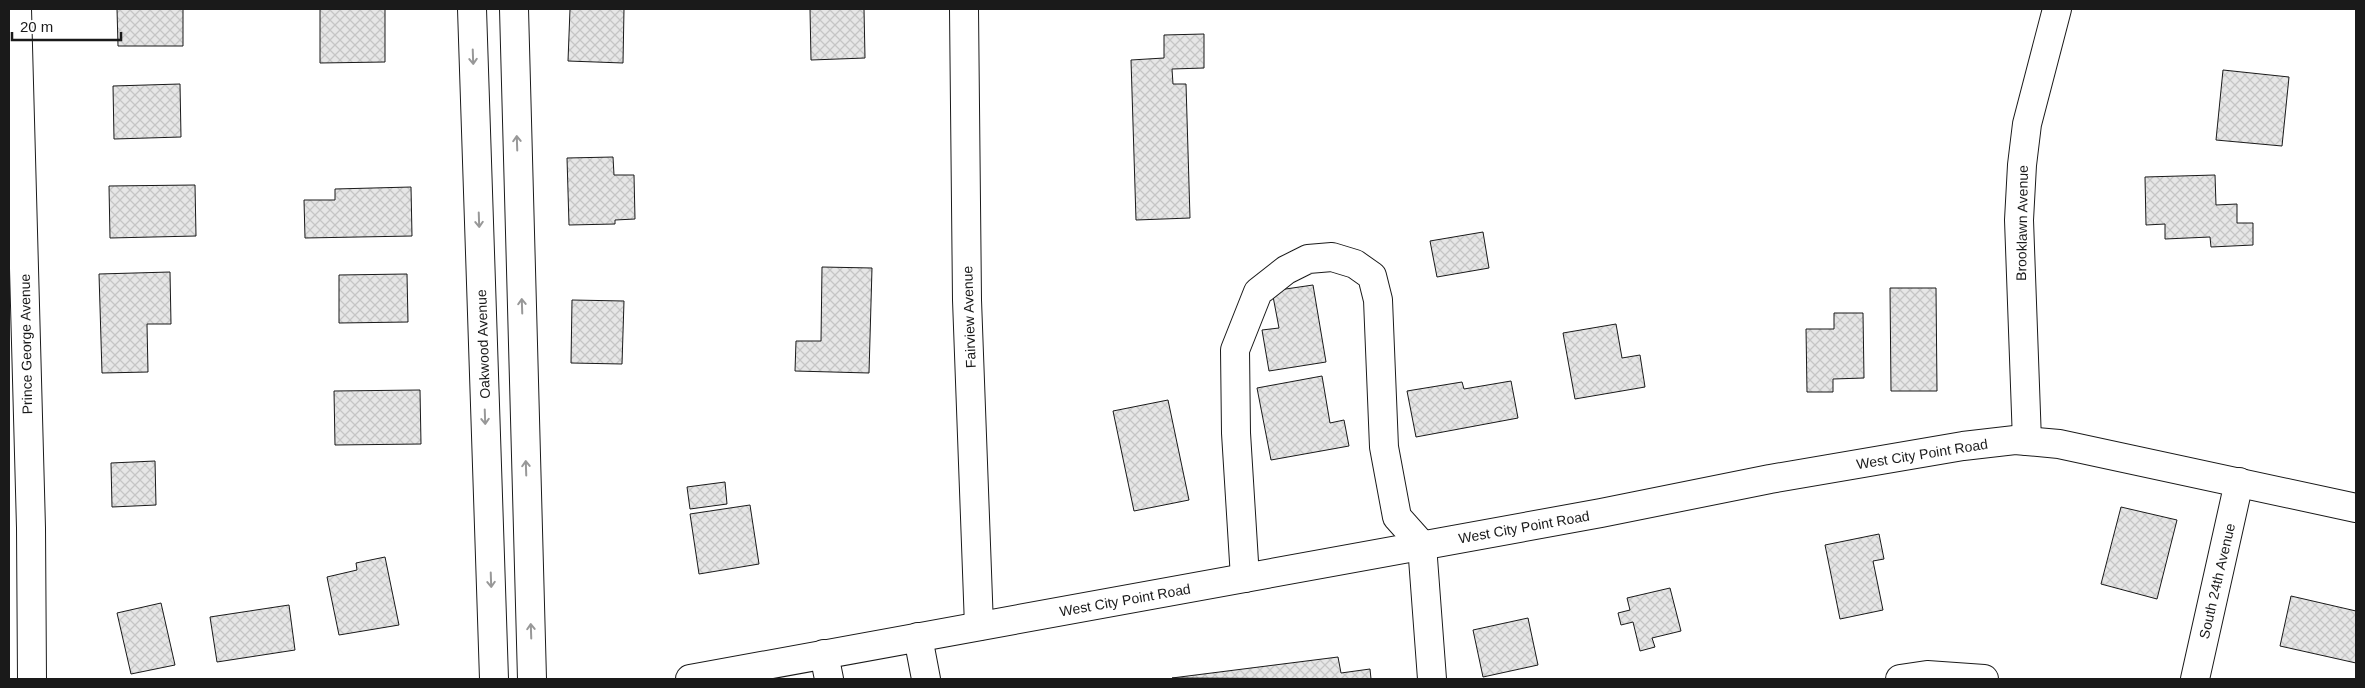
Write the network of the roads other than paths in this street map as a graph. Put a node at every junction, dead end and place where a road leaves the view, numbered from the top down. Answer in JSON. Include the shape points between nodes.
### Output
{"nodes":[{"id":1,"x":17,"y":9,"type":"edge"},
{"id":2,"x":472,"y":9,"type":"edge"},
{"id":3,"x":514,"y":9,"type":"edge"},
{"id":4,"x":964,"y":9,"type":"edge"},
{"id":5,"x":2057,"y":9,"type":"edge"},
{"id":6,"x":2026,"y":441,"type":"junction"},
{"id":7,"x":2239,"y":482,"type":"junction"},
{"id":8,"x":2356,"y":508,"type":"edge"},
{"id":9,"x":1422,"y":545,"type":"junction"},
{"id":10,"x":1246,"y":578,"type":"junction"},
{"id":11,"x":980,"y":626,"type":"junction"},
{"id":12,"x":918,"y":638,"type":"junction"},
{"id":13,"x":827,"y":667,"type":"edge"},
{"id":14,"x":32,"y":679,"type":"edge"},
{"id":15,"x":494,"y":679,"type":"edge"},
{"id":16,"x":532,"y":679,"type":"edge"},
{"id":17,"x":690,"y":679,"type":"edge"},
{"id":18,"x":926,"y":679,"type":"edge"},
{"id":19,"x":1432,"y":679,"type":"edge"},
{"id":20,"x":1900,"y":679,"type":"edge"},
{"id":21,"x":1984,"y":679,"type":"edge"},
{"id":22,"x":2195,"y":679,"type":"edge"}],
"edges":[{"from":1,"to":14,"type":"street","name":"Prince George Avenue"},
{"from":2,"to":15,"type":"street","name":"Oakwood Avenue","one_way":true},
{"from":16,"to":3,"type":"street","one_way":true},
{"from":4,"to":11,"type":"street","name":"Fairview Avenue","via":[[967,300]]},
{"from":5,"to":6,"type":"street","name":"Brooklawn Avenue","via":[[2028,124],[2022,165],[2019,220]]},
{"from":6,"to":7,"type":"street","name":"West City Point Road","via":[[2059,444]]},
{"from":6,"to":9,"type":"street","name":"West City Point Road","via":[[1963,446],[1770,479]]},
{"from":7,"to":8,"type":"street","name":"West City Point Road"},
{"from":7,"to":22,"type":"street","name":"South 24th Avenue"},
{"from":9,"to":10,"type":"street","name":"West City Point Road"},
{"from":9,"to":10,"type":"street","via":[[1397,517],[1385,456],[1378,300],[1372,276],[1355,264],[1332,258],[1308,259],[1286,270],[1258,292],[1235,350],[1236,433]]},
{"from":9,"to":19,"type":"street"},
{"from":10,"to":11,"type":"street","name":"West City Point Road"},
{"from":11,"to":12,"type":"street","name":"West City Point Road"},
{"from":12,"to":13,"type":"street","name":"West City Point Road"},
{"from":12,"to":18,"type":"street"},
{"from":13,"to":17,"type":"street","name":"West City Point Road"},
{"from":20,"to":21,"type":"street","via":[[1927,675]]}]}
